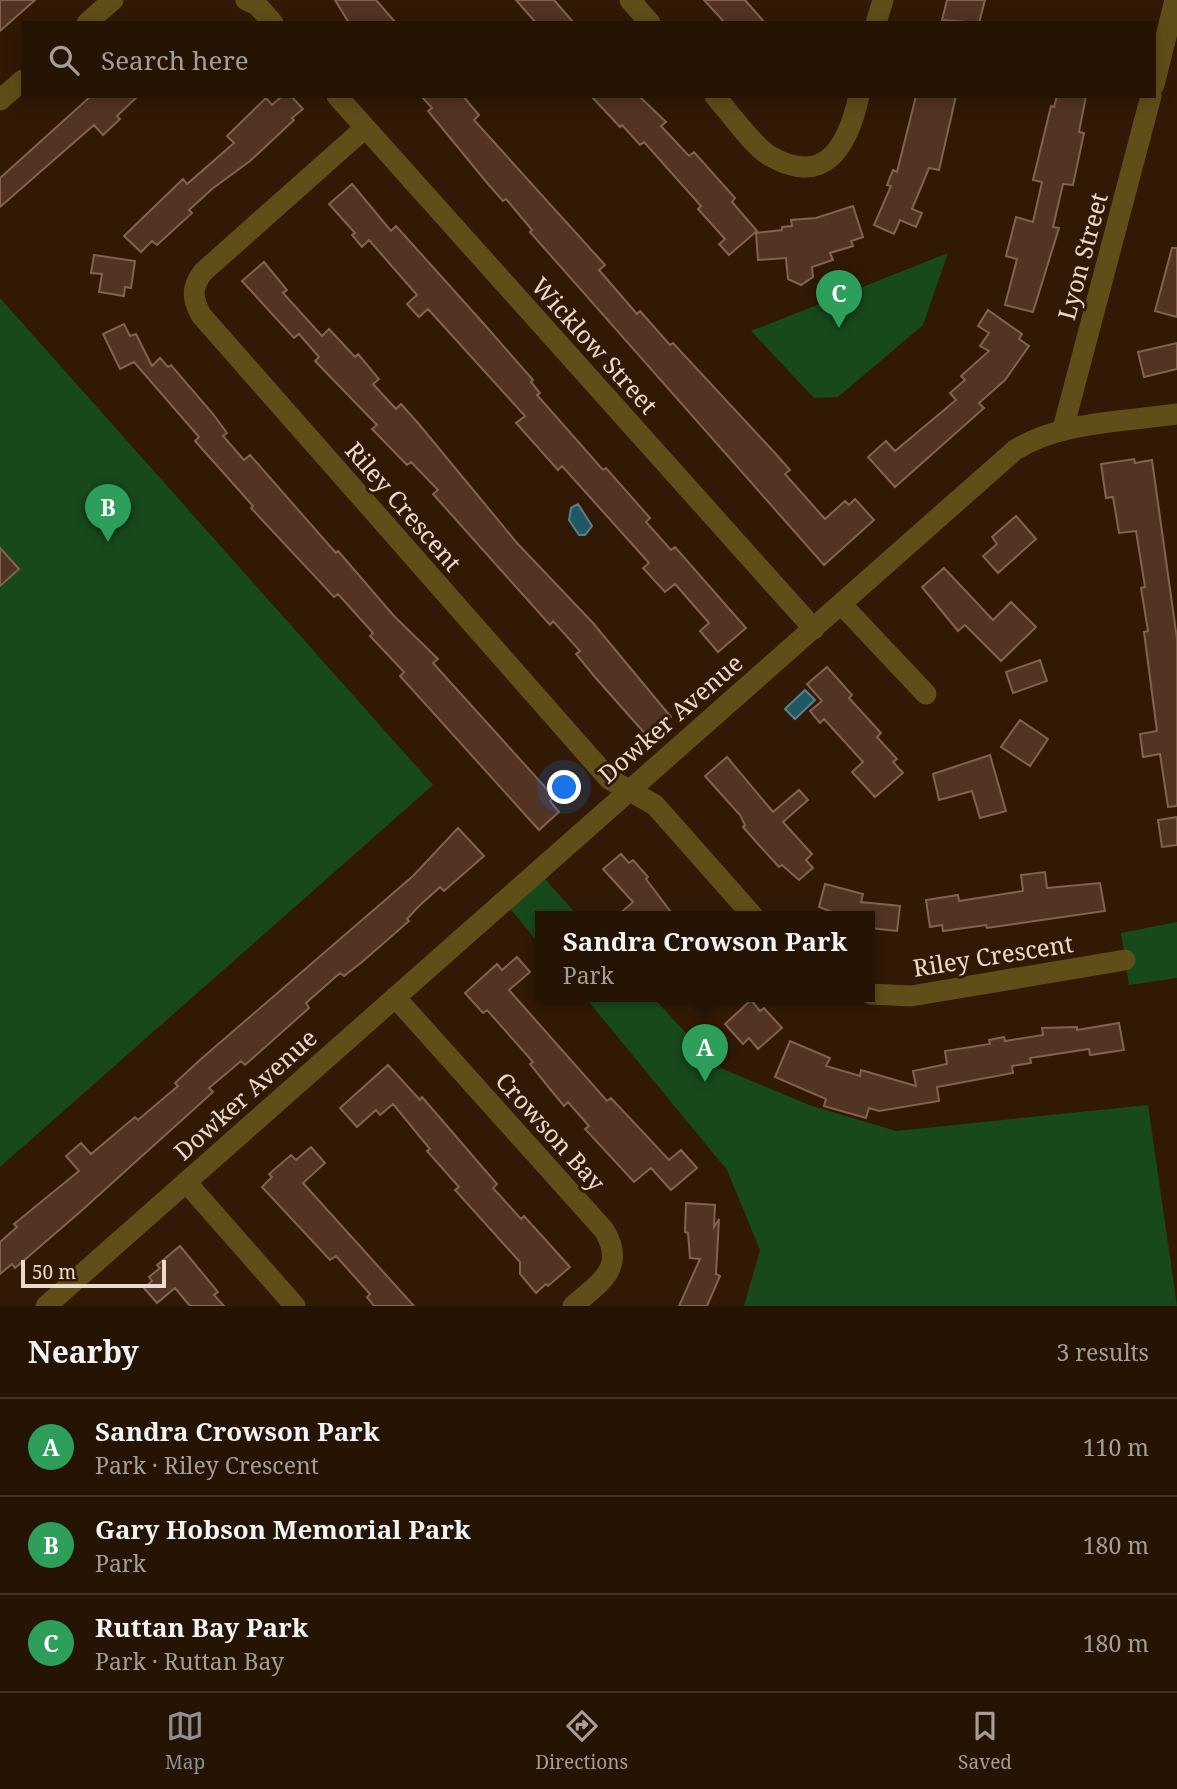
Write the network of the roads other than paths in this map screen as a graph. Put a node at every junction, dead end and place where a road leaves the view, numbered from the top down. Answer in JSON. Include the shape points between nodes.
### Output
{"nodes":[{"id":1,"x":113,"y":0,"type":"edge"},
{"id":2,"x":246,"y":0,"type":"edge"},
{"id":3,"x":630,"y":0,"type":"edge"},
{"id":4,"x":883,"y":0,"type":"edge"},
{"id":5,"x":1175,"y":0,"type":"edge"},
{"id":6,"x":89,"y":21,"type":"edge"},
{"id":7,"x":271,"y":21,"type":"edge"},
{"id":8,"x":648,"y":21,"type":"edge"},
{"id":9,"x":877,"y":21,"type":"edge"},
{"id":10,"x":1156,"y":77,"type":"edge"},
{"id":11,"x":21,"y":82,"type":"edge"},
{"id":12,"x":339,"y":98,"type":"edge"},
{"id":13,"x":717,"y":98,"type":"edge"},
{"id":14,"x":859,"y":98,"type":"edge"},
{"id":15,"x":1150,"y":98,"type":"edge"},
{"id":16,"x":0,"y":100,"type":"edge"},
{"id":17,"x":365,"y":128,"type":"junction"},
{"id":18,"x":1177,"y":414,"type":"edge"},
{"id":19,"x":1063,"y":429,"type":"junction"},
{"id":20,"x":842,"y":605,"type":"junction"},
{"id":21,"x":814,"y":629,"type":"junction"},
{"id":22,"x":926,"y":694,"type":"dead end"},
{"id":23,"x":629,"y":789,"type":"junction"},
{"id":24,"x":749,"y":911,"type":"edge"},
{"id":25,"x":1125,"y":960,"type":"dead end"},
{"id":26,"x":875,"y":994,"type":"edge"},
{"id":27,"x":395,"y":997,"type":"junction"},
{"id":28,"x":186,"y":1182,"type":"junction"},
{"id":29,"x":46,"y":1306,"type":"edge"},
{"id":30,"x":295,"y":1306,"type":"edge"},
{"id":31,"x":572,"y":1306,"type":"edge"}],
"edges":[{"from":1,"to":6,"type":"street"},
{"from":2,"to":7,"type":"street"},
{"from":3,"to":8,"type":"street"},
{"from":4,"to":9,"type":"street"},
{"from":5,"to":10,"type":"street"},
{"from":11,"to":16,"type":"street"},
{"from":12,"to":17,"type":"street","name":"Wicklow Street"},
{"from":13,"to":14,"type":"street","via":[[768,155],[795,166],[820,166],[838,152],[853,124]]},
{"from":15,"to":19,"type":"street","name":"Lyon Street"},
{"from":17,"to":21,"type":"street","name":"Wicklow Street"},
{"from":17,"to":23,"type":"street","name":"Riley Crescent","via":[[203,272],[195,282],[194,303],[609,779]]},
{"from":18,"to":19,"type":"street","name":"Dowker Avenue"},
{"from":19,"to":20,"type":"street","name":"Dowker Avenue","via":[[1015,450]]},
{"from":20,"to":21,"type":"street","name":"Dowker Avenue"},
{"from":20,"to":22,"type":"street"},
{"from":21,"to":23,"type":"street","name":"Dowker Avenue"},
{"from":23,"to":24,"type":"street","name":"Riley Crescent","via":[[655,805]]},
{"from":23,"to":27,"type":"street","name":"Dowker Avenue"},
{"from":25,"to":26,"type":"street","name":"Riley Crescent","via":[[911,996]]},
{"from":27,"to":28,"type":"street","name":"Dowker Avenue"},
{"from":27,"to":31,"type":"street","name":"Crowson Bay","via":[[604,1230],[614,1247],[606,1277]]},
{"from":28,"to":29,"type":"street","name":"Dowker Avenue"},
{"from":28,"to":30,"type":"street"}]}
